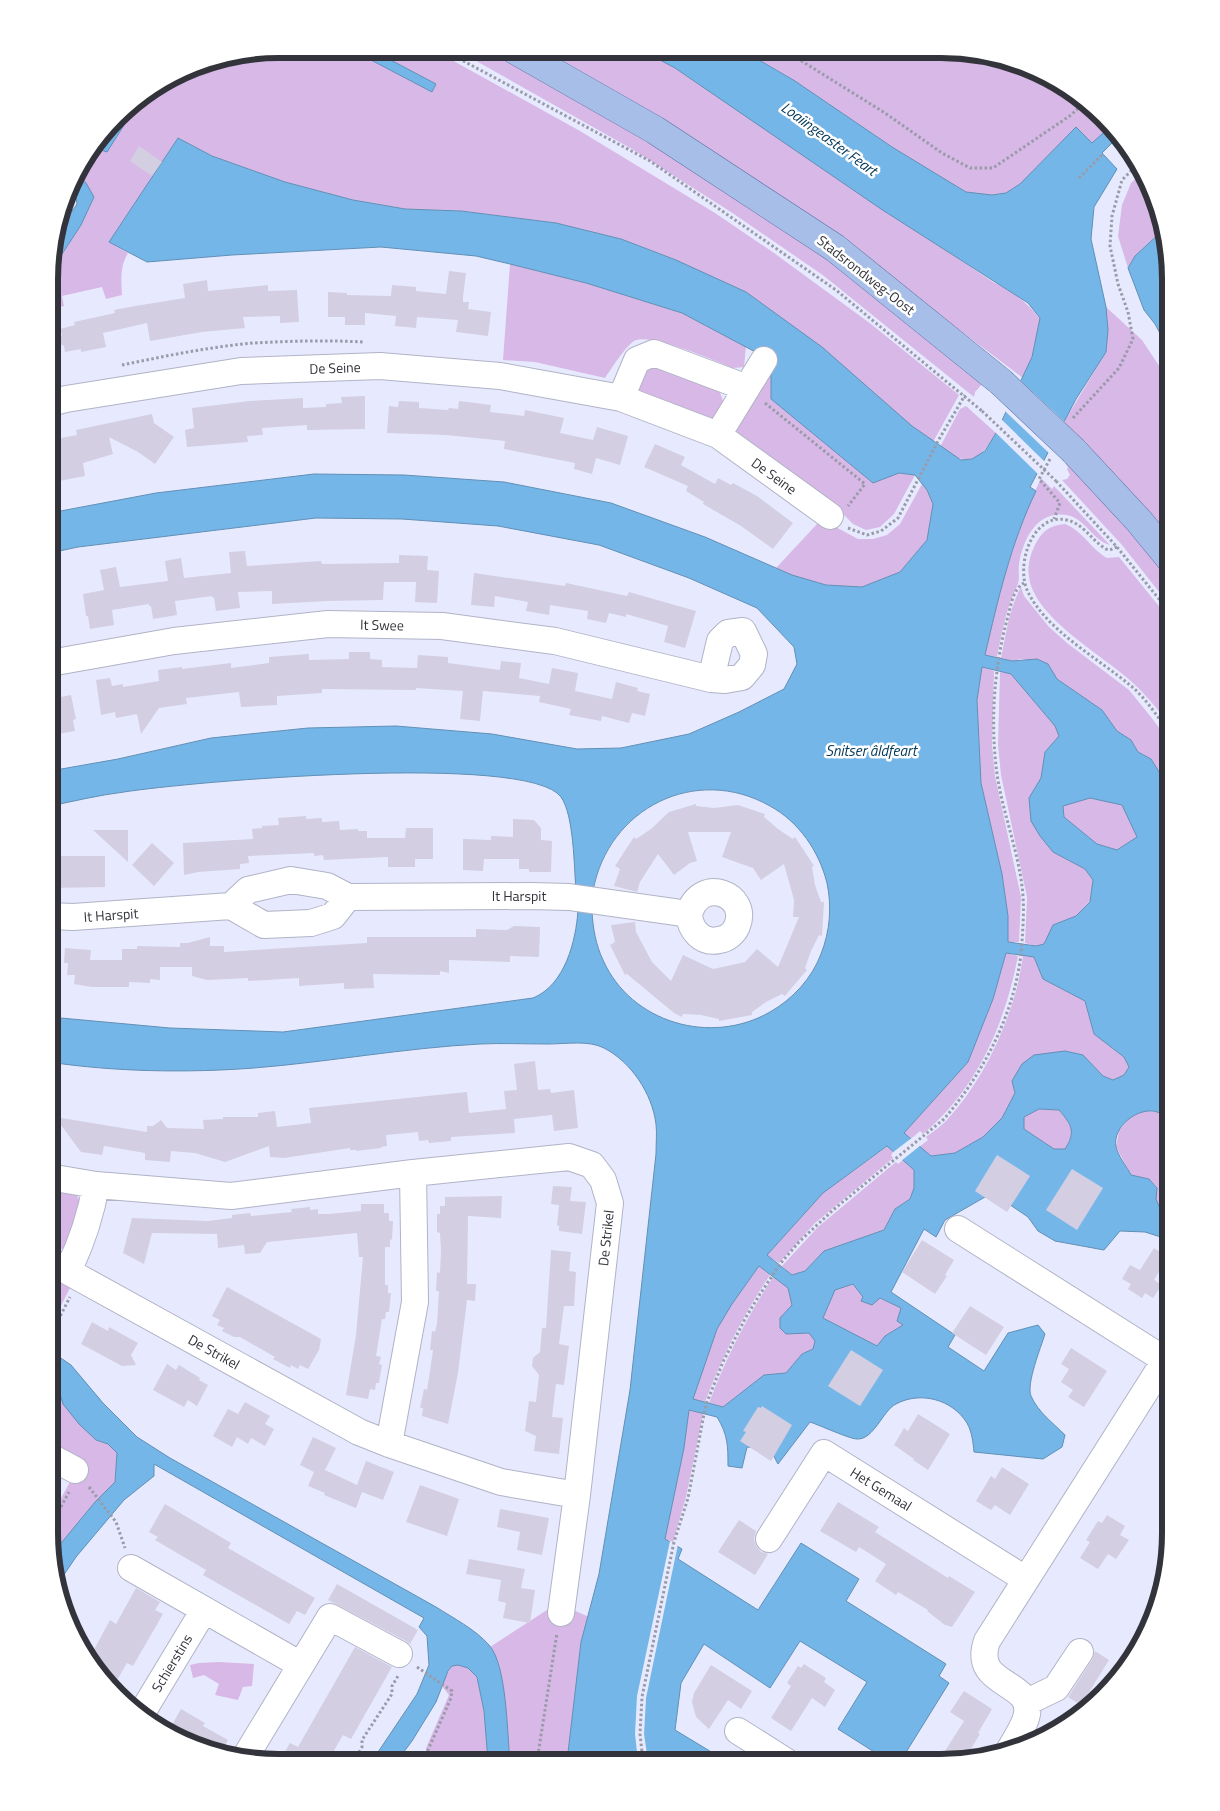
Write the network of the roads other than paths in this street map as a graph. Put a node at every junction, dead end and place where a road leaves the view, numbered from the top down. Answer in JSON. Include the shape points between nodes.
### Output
{"nodes":[{"id":1,"x":529,"y":58,"type":"edge"},
{"id":2,"x":764,"y":360,"type":"dead end"},
{"id":3,"x":747,"y":388,"type":"junction"},
{"id":4,"x":621,"y":398,"type":"junction"},
{"id":5,"x":58,"y":400,"type":"edge"},
{"id":6,"x":718,"y":436,"type":"junction"},
{"id":7,"x":834,"y":518,"type":"road end"},
{"id":8,"x":1162,"y":549,"type":"edge"},
{"id":9,"x":58,"y":662,"type":"edge"},
{"id":10,"x":711,"y":679,"type":"dead end"},
{"id":11,"x":348,"y":896,"type":"junction"},
{"id":12,"x":231,"y":906,"type":"junction"},
{"id":13,"x":689,"y":914,"type":"dead end"},
{"id":14,"x":58,"y":916,"type":"edge"},
{"id":15,"x":414,"y":1172,"type":"junction"},
{"id":16,"x":58,"y":1179,"type":"edge"},
{"id":17,"x":96,"y":1185,"type":"junction"},
{"id":18,"x":958,"y":1229,"type":"dead end"},
{"id":19,"x":65,"y":1270,"type":"edge"},
{"id":20,"x":1162,"y":1351,"type":"edge"},
{"id":21,"x":1162,"y":1364,"type":"edge"},
{"id":22,"x":389,"y":1444,"type":"junction"},
{"id":23,"x":58,"y":1465,"type":"edge"},
{"id":24,"x":72,"y":1480,"type":"road end"},
{"id":25,"x":577,"y":1495,"type":"junction"},
{"id":26,"x":769,"y":1539,"type":"dead end"},
{"id":27,"x":131,"y":1568,"type":"dead end"},
{"id":28,"x":1025,"y":1580,"type":"junction"},
{"id":29,"x":204,"y":1610,"type":"junction"},
{"id":30,"x":561,"y":1613,"type":"road end"},
{"id":31,"x":1080,"y":1652,"type":"dead end"},
{"id":32,"x":400,"y":1662,"type":"road end"},
{"id":33,"x":301,"y":1665,"type":"junction"},
{"id":34,"x":1026,"y":1702,"type":"junction"},
{"id":35,"x":145,"y":1708,"type":"edge"},
{"id":36,"x":738,"y":1730,"type":"dead end"},
{"id":37,"x":1013,"y":1742,"type":"edge"},
{"id":38,"x":248,"y":1752,"type":"edge"},
{"id":39,"x":775,"y":1754,"type":"edge"}],
"edges":[{"from":1,"to":8,"type":"main road","name":"Stadsrondweg-Oost","bridge":true,"via":[[655,130],[835,248],[1001,382],[1063,453],[1139,521]]},
{"from":2,"to":3,"type":"street"},
{"from":3,"to":4,"type":"street","via":[[654,353],[637,360]]},
{"from":3,"to":6,"type":"street"},
{"from":4,"to":5,"type":"street","name":"De Seine","via":[[500,376],[380,366],[241,371]]},
{"from":4,"to":6,"type":"street","name":"De Seine"},
{"from":6,"to":7,"type":"street","name":"De Seine"},
{"from":9,"to":10,"type":"street","name":"It Swee","via":[[174,641],[328,624],[433,626],[555,641]]},
{"from":11,"to":12,"type":"street","name":"It Harspit","via":[[327,886],[291,880],[248,890]]},
{"from":11,"to":12,"type":"street","via":[[333,916],[310,924],[264,925]]},
{"from":11,"to":13,"type":"street","name":"It Harspit","via":[[569,897]]},
{"from":12,"to":14,"type":"street","name":"It Harspit"},
{"from":15,"to":17,"type":"street","name":"De Strikel","via":[[231,1196]]},
{"from":15,"to":22,"type":"street","via":[[415,1302]]},
{"from":15,"to":25,"type":"street","name":"De Strikel","via":[[569,1157],[592,1165],[603,1180],[610,1203]]},
{"from":16,"to":17,"type":"street","name":"De Strikel"},
{"from":17,"to":19,"type":"street","via":[[77,1252]]},
{"from":18,"to":20,"type":"street"},
{"from":19,"to":22,"type":"street","name":"De Strikel","via":[[359,1432]]},
{"from":21,"to":28,"type":"street"},
{"from":22,"to":25,"type":"street","name":"De Strikel","via":[[502,1482]]},
{"from":23,"to":24,"type":"street"},
{"from":25,"to":30,"type":"street","name":"De Strikel"},
{"from":26,"to":28,"type":"street","name":"Het Gemaal","via":[[824,1453]]},
{"from":27,"to":29,"type":"street"},
{"from":28,"to":34,"type":"street","via":[[987,1641],[984,1661],[992,1674],[1022,1695]]},
{"from":29,"to":33,"type":"street"},
{"from":29,"to":35,"type":"street","name":"Schierstins"},
{"from":31,"to":34,"type":"street","via":[[1056,1688]]},
{"from":32,"to":33,"type":"street","via":[[330,1617]]},
{"from":33,"to":38,"type":"street"},
{"from":34,"to":37,"type":"street","via":[[1027,1716]]},
{"from":36,"to":39,"type":"street"}]}
